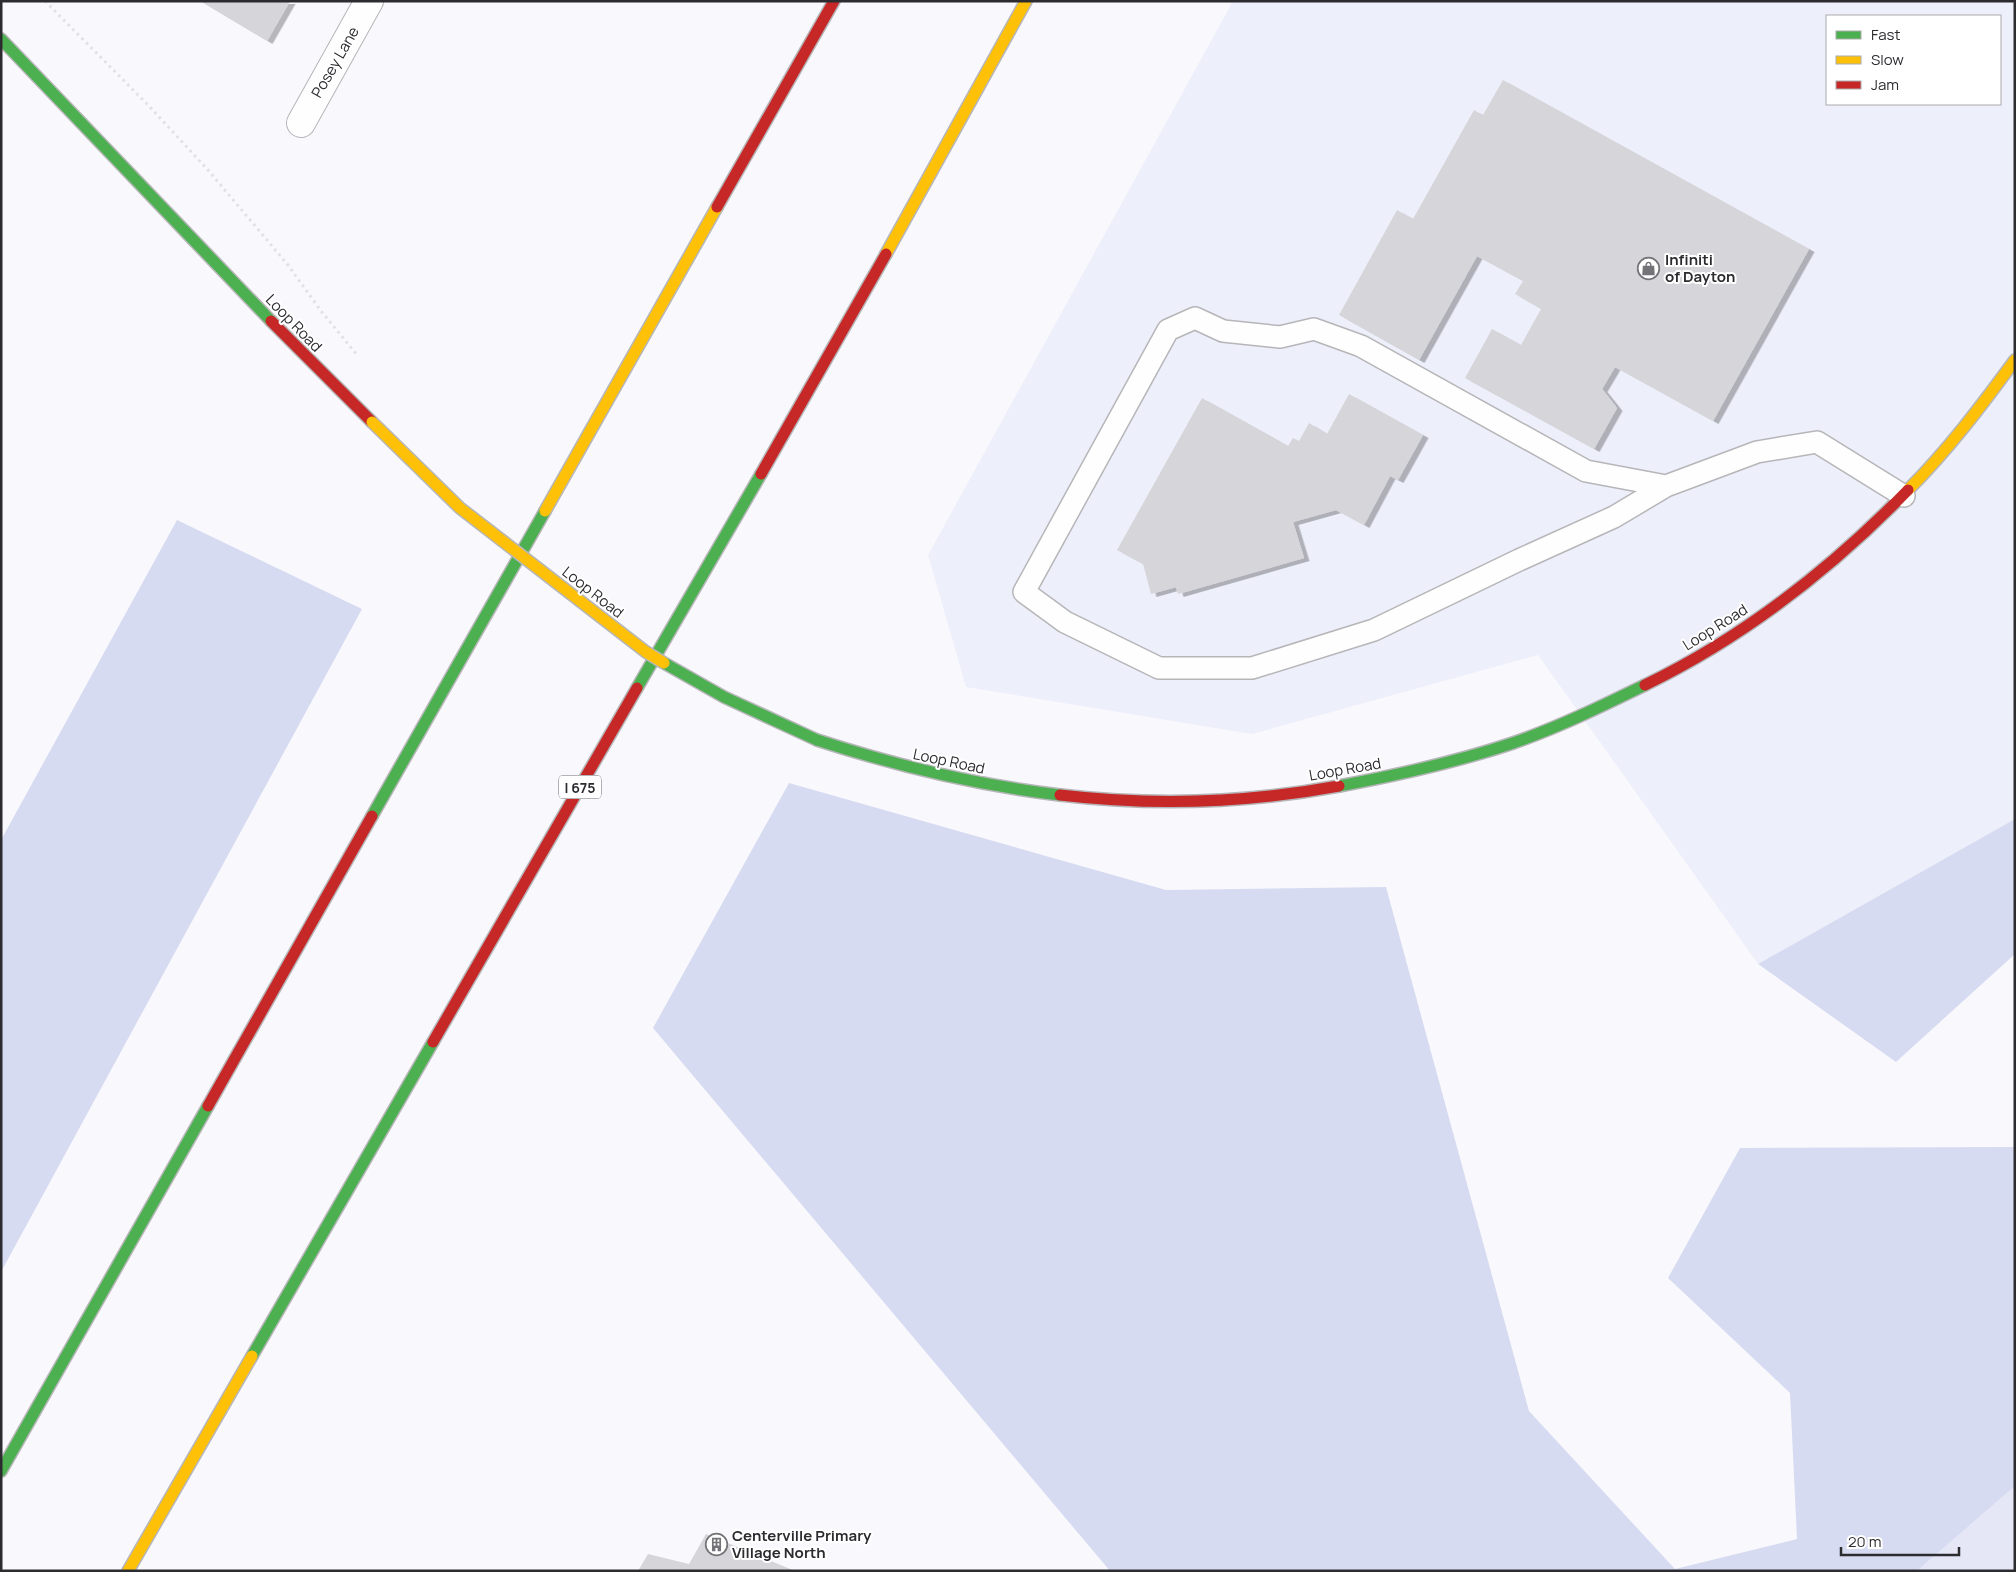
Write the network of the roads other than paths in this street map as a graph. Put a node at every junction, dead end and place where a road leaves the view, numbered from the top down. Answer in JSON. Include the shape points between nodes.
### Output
{"nodes":[{"id":1,"x":369,"y":1,"type":"edge"},
{"id":2,"x":834,"y":1,"type":"edge"},
{"id":3,"x":1026,"y":1,"type":"edge"},
{"id":4,"x":1,"y":39,"type":"edge"},
{"id":5,"x":300,"y":123,"type":"dead end"},
{"id":6,"x":2015,"y":360,"type":"edge"},
{"id":7,"x":1666,"y":486,"type":"junction"},
{"id":8,"x":1904,"y":496,"type":"junction"},
{"id":9,"x":1,"y":1472,"type":"edge"},
{"id":10,"x":128,"y":1571,"type":"edge"}],
"edges":[{"from":1,"to":5,"type":"street","name":"Posey Lane"},
{"from":2,"to":9,"type":"main road"},
{"from":3,"to":10,"type":"main road","number":"I 675","via":[[854,311]]},
{"from":4,"to":8,"type":"main road","name":"Loop Road","bridge":true,"via":[[300,351],[460,508],[646,652],[724,698],[817,740],[900,766],[975,783],[1091,798],[1186,801],[1279,795],[1369,781],[1486,752],[1558,726],[1636,691],[1721,644],[1797,591],[1868,532]]},
{"from":6,"to":8,"type":"main road","name":"Loop Road","via":[[1984,404]]},
{"from":7,"to":7,"type":"lane","via":[[1586,471],[1361,346],[1314,329],[1280,337],[1222,331],[1195,318],[1168,330],[1024,592],[1065,622],[1159,668],[1252,668],[1374,630],[1614,517]]},
{"from":7,"to":8,"type":"lane","via":[[1757,452],[1817,442]]}]}
